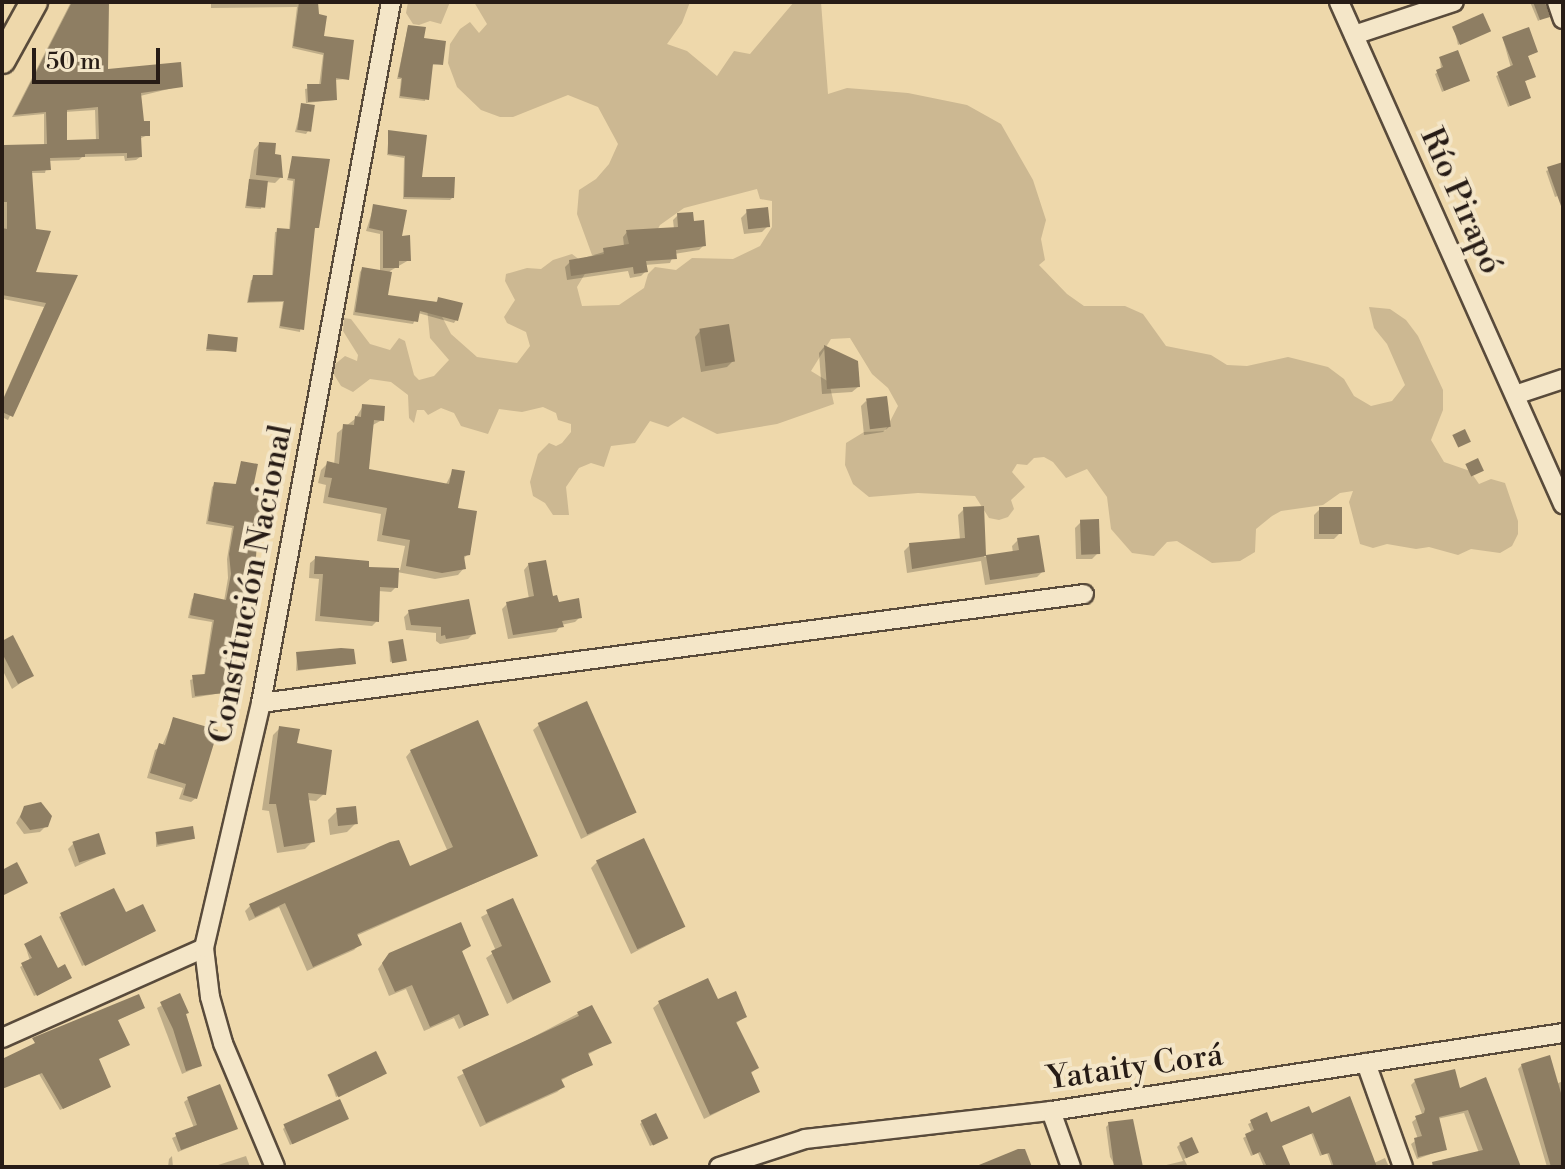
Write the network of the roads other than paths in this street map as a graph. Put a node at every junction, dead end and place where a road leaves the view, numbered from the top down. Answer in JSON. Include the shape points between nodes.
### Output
{"nodes":[{"id":1,"x":34,"y":2,"type":"edge"},
{"id":2,"x":391,"y":2,"type":"edge"},
{"id":3,"x":1339,"y":2,"type":"edge"},
{"id":4,"x":1454,"y":2,"type":"edge"},
{"id":5,"x":1557,"y":2,"type":"edge"},
{"id":6,"x":1563,"y":19,"type":"edge"},
{"id":7,"x":1354,"y":35,"type":"junction"},
{"id":8,"x":2,"y":60,"type":"edge"},
{"id":9,"x":1563,"y":379,"type":"edge"},
{"id":10,"x":1515,"y":395,"type":"junction"},
{"id":11,"x":1563,"y":504,"type":"edge"},
{"id":12,"x":1084,"y":594,"type":"dead end"},
{"id":13,"x":261,"y":703,"type":"junction"},
{"id":14,"x":204,"y":948,"type":"junction"},
{"id":15,"x":1563,"y":1033,"type":"edge"},
{"id":16,"x":2,"y":1038,"type":"edge"},
{"id":17,"x":1366,"y":1063,"type":"junction"},
{"id":18,"x":1051,"y":1111,"type":"junction"},
{"id":19,"x":275,"y":1167,"type":"edge"},
{"id":20,"x":719,"y":1167,"type":"edge"},
{"id":21,"x":1071,"y":1167,"type":"edge"},
{"id":22,"x":1403,"y":1167,"type":"edge"}],
"edges":[{"from":1,"to":8,"type":"highway"},
{"from":2,"to":13,"type":"street","name":"Constitución Nacional"},
{"from":3,"to":7,"type":"street","name":"Río Pirapó"},
{"from":4,"to":7,"type":"street"},
{"from":5,"to":6,"type":"street"},
{"from":7,"to":10,"type":"street","name":"Río Pirapó"},
{"from":9,"to":10,"type":"street"},
{"from":10,"to":11,"type":"street","name":"Río Pirapó"},
{"from":12,"to":13,"type":"street"},
{"from":13,"to":14,"type":"street","name":"Constitución Nacional"},
{"from":14,"to":16,"type":"street"},
{"from":14,"to":19,"type":"street","name":"Constitución Nacional","via":[[223,1043]]},
{"from":15,"to":17,"type":"street","name":"Yataity Corá"},
{"from":17,"to":18,"type":"street","name":"Yataity Corá"},
{"from":17,"to":22,"type":"street"},
{"from":18,"to":20,"type":"street","name":"Yataity Corá","via":[[805,1139]]},
{"from":18,"to":21,"type":"street"}]}
